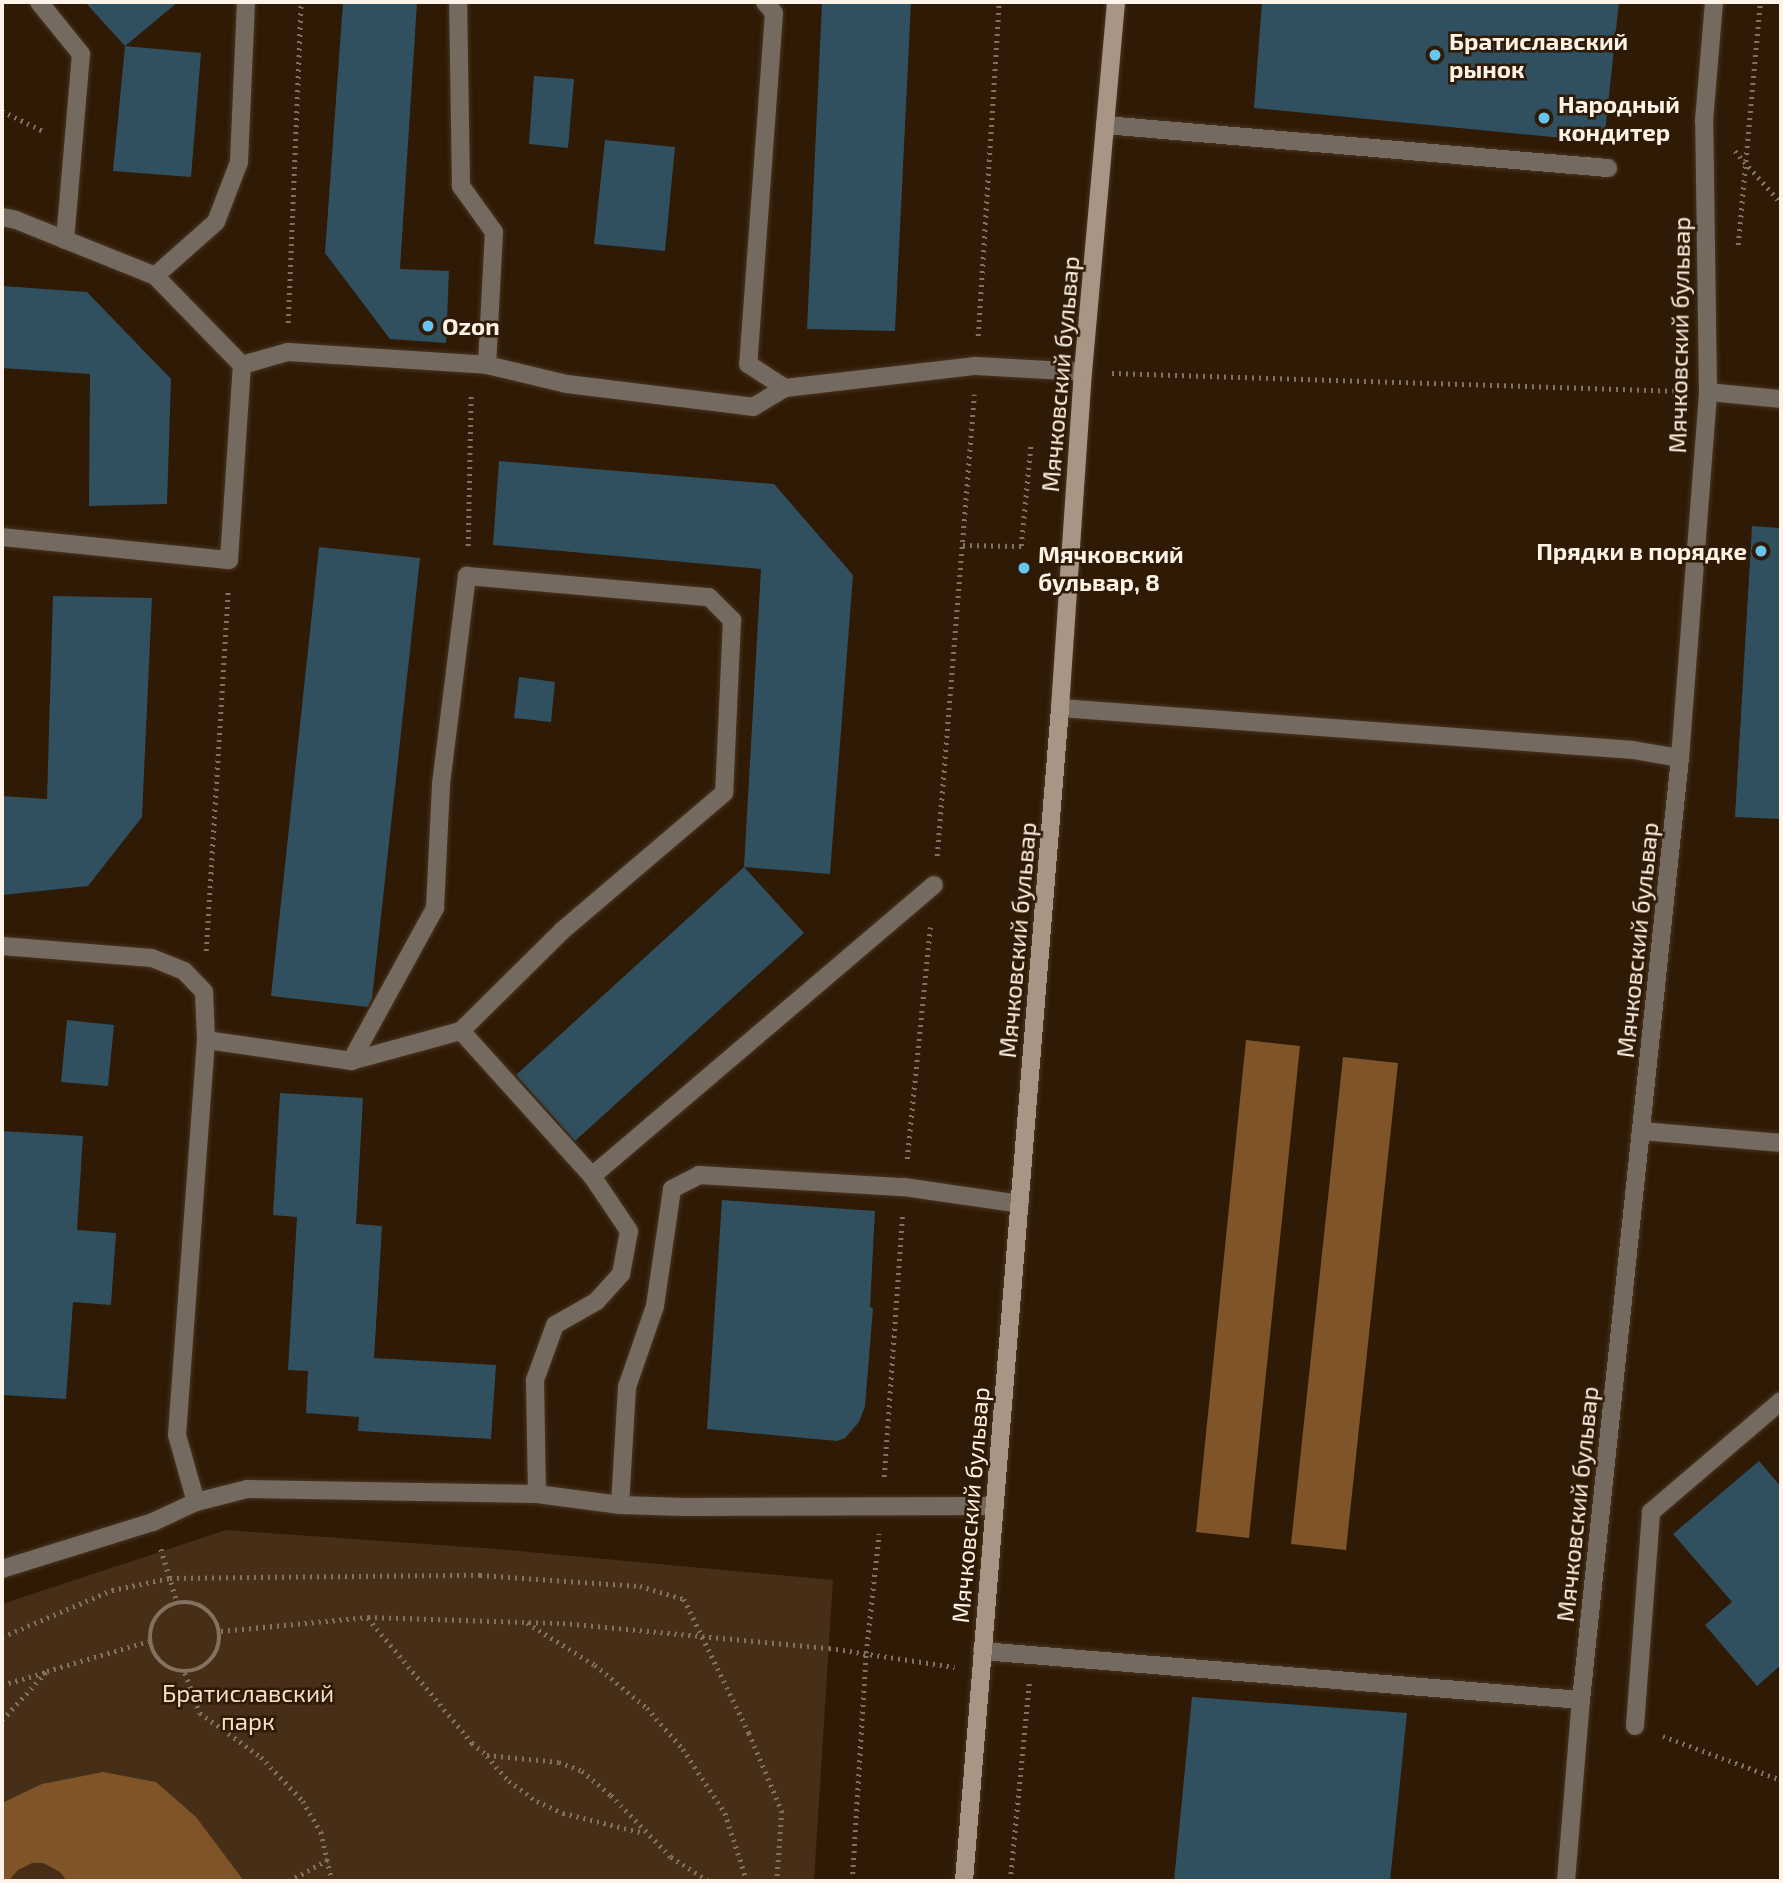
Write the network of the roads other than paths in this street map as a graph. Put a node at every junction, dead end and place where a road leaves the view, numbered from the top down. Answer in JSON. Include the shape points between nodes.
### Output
{"nodes":[{"id":1,"x":39,"y":2,"type":"edge"},
{"id":2,"x":246,"y":2,"type":"edge"},
{"id":3,"x":458,"y":2,"type":"edge"},
{"id":4,"x":765,"y":2,"type":"edge"},
{"id":5,"x":1116,"y":2,"type":"edge"},
{"id":6,"x":1714,"y":2,"type":"edge"},
{"id":7,"x":1105,"y":125,"type":"junction"},
{"id":8,"x":1608,"y":168,"type":"dead end"},
{"id":9,"x":2,"y":217,"type":"edge"},
{"id":10,"x":65,"y":240,"type":"junction"},
{"id":11,"x":155,"y":276,"type":"junction"},
{"id":12,"x":242,"y":365,"type":"junction"},
{"id":13,"x":480,"y":365,"type":"junction"},
{"id":14,"x":1083,"y":372,"type":"junction"},
{"id":15,"x":785,"y":388,"type":"junction"},
{"id":16,"x":1707,"y":391,"type":"junction"},
{"id":17,"x":1781,"y":399,"type":"edge"},
{"id":18,"x":2,"y":537,"type":"edge"},
{"id":19,"x":2,"y":544,"type":"edge"},
{"id":20,"x":1060,"y":708,"type":"junction"},
{"id":21,"x":1680,"y":758,"type":"junction"},
{"id":22,"x":934,"y":886,"type":"road end"},
{"id":23,"x":2,"y":946,"type":"edge"},
{"id":24,"x":461,"y":1031,"type":"junction"},
{"id":25,"x":206,"y":1040,"type":"junction"},
{"id":26,"x":351,"y":1061,"type":"junction"},
{"id":27,"x":1643,"y":1131,"type":"junction"},
{"id":28,"x":1781,"y":1143,"type":"edge"},
{"id":29,"x":592,"y":1176,"type":"junction"},
{"id":30,"x":1020,"y":1204,"type":"junction"},
{"id":31,"x":1781,"y":1401,"type":"edge"},
{"id":32,"x":537,"y":1494,"type":"junction"},
{"id":33,"x":196,"y":1502,"type":"junction"},
{"id":34,"x":621,"y":1505,"type":"junction"},
{"id":35,"x":994,"y":1506,"type":"junction"},
{"id":36,"x":2,"y":1569,"type":"edge"},
{"id":37,"x":982,"y":1651,"type":"junction"},
{"id":38,"x":1581,"y":1700,"type":"junction"},
{"id":39,"x":1635,"y":1726,"type":"road end"},
{"id":40,"x":964,"y":1881,"type":"edge"},
{"id":41,"x":1566,"y":1881,"type":"edge"}],
"edges":[{"from":1,"to":10,"type":"street","via":[[81,54]]},
{"from":2,"to":11,"type":"street","via":[[239,162],[216,222]]},
{"from":3,"to":13,"type":"street","via":[[461,186],[494,232]]},
{"from":4,"to":15,"type":"street","via":[[774,13],[748,364]]},
{"from":5,"to":7,"type":"street","name":"Мячковский бульвар"},
{"from":6,"to":16,"type":"street","name":"Мячковский бульвар","via":[[1704,121]]},
{"from":7,"to":8,"type":"street"},
{"from":7,"to":14,"type":"street","name":"Мячковский бульвар"},
{"from":9,"to":10,"type":"street"},
{"from":10,"to":11,"type":"street"},
{"from":11,"to":12,"type":"street"},
{"from":12,"to":13,"type":"street","via":[[288,352]]},
{"from":12,"to":18,"type":"street","via":[[229,561]]},
{"from":13,"to":15,"type":"street","via":[[567,384],[753,407]]},
{"from":14,"to":15,"type":"street","via":[[976,366]]},
{"from":14,"to":20,"type":"street","name":"Мячковский бульвар"},
{"from":16,"to":17,"type":"street"},
{"from":16,"to":21,"type":"street","name":"Мячковский бульвар"},
{"from":18,"to":19,"type":"street"},
{"from":20,"to":21,"type":"street","via":[[1633,750]]},
{"from":20,"to":30,"type":"street","name":"Мячковский бульвар"},
{"from":21,"to":27,"type":"street","name":"Мячковский бульвар"},
{"from":22,"to":29,"type":"street"},
{"from":23,"to":25,"type":"street","via":[[152,958],[184,971],[204,992]]},
{"from":24,"to":26,"type":"street"},
{"from":24,"to":26,"type":"street","via":[[562,931],[724,793],[732,620],[709,597],[467,576],[441,784],[435,908]]},
{"from":24,"to":29,"type":"street"},
{"from":25,"to":26,"type":"street"},
{"from":25,"to":33,"type":"street","via":[[177,1436]]},
{"from":27,"to":28,"type":"street"},
{"from":27,"to":38,"type":"street","name":"Мячковский бульвар"},
{"from":29,"to":32,"type":"street","via":[[629,1231],[621,1275],[597,1301],[555,1325],[535,1380]]},
{"from":30,"to":34,"type":"street","via":[[904,1187],[699,1175],[672,1189],[655,1306],[628,1387]]},
{"from":30,"to":35,"type":"street","name":"Мячковский бульвар"},
{"from":31,"to":39,"type":"street","via":[[1651,1512]]},
{"from":32,"to":33,"type":"street","via":[[247,1489]]},
{"from":32,"to":34,"type":"street"},
{"from":33,"to":36,"type":"street","via":[[153,1522]]},
{"from":34,"to":35,"type":"street"},
{"from":35,"to":37,"type":"street","name":"Мячковский бульвар"},
{"from":37,"to":38,"type":"street"},
{"from":37,"to":40,"type":"street","name":"Мячковский бульвар"},
{"from":38,"to":41,"type":"street","name":"Мячковский бульвар"}]}
